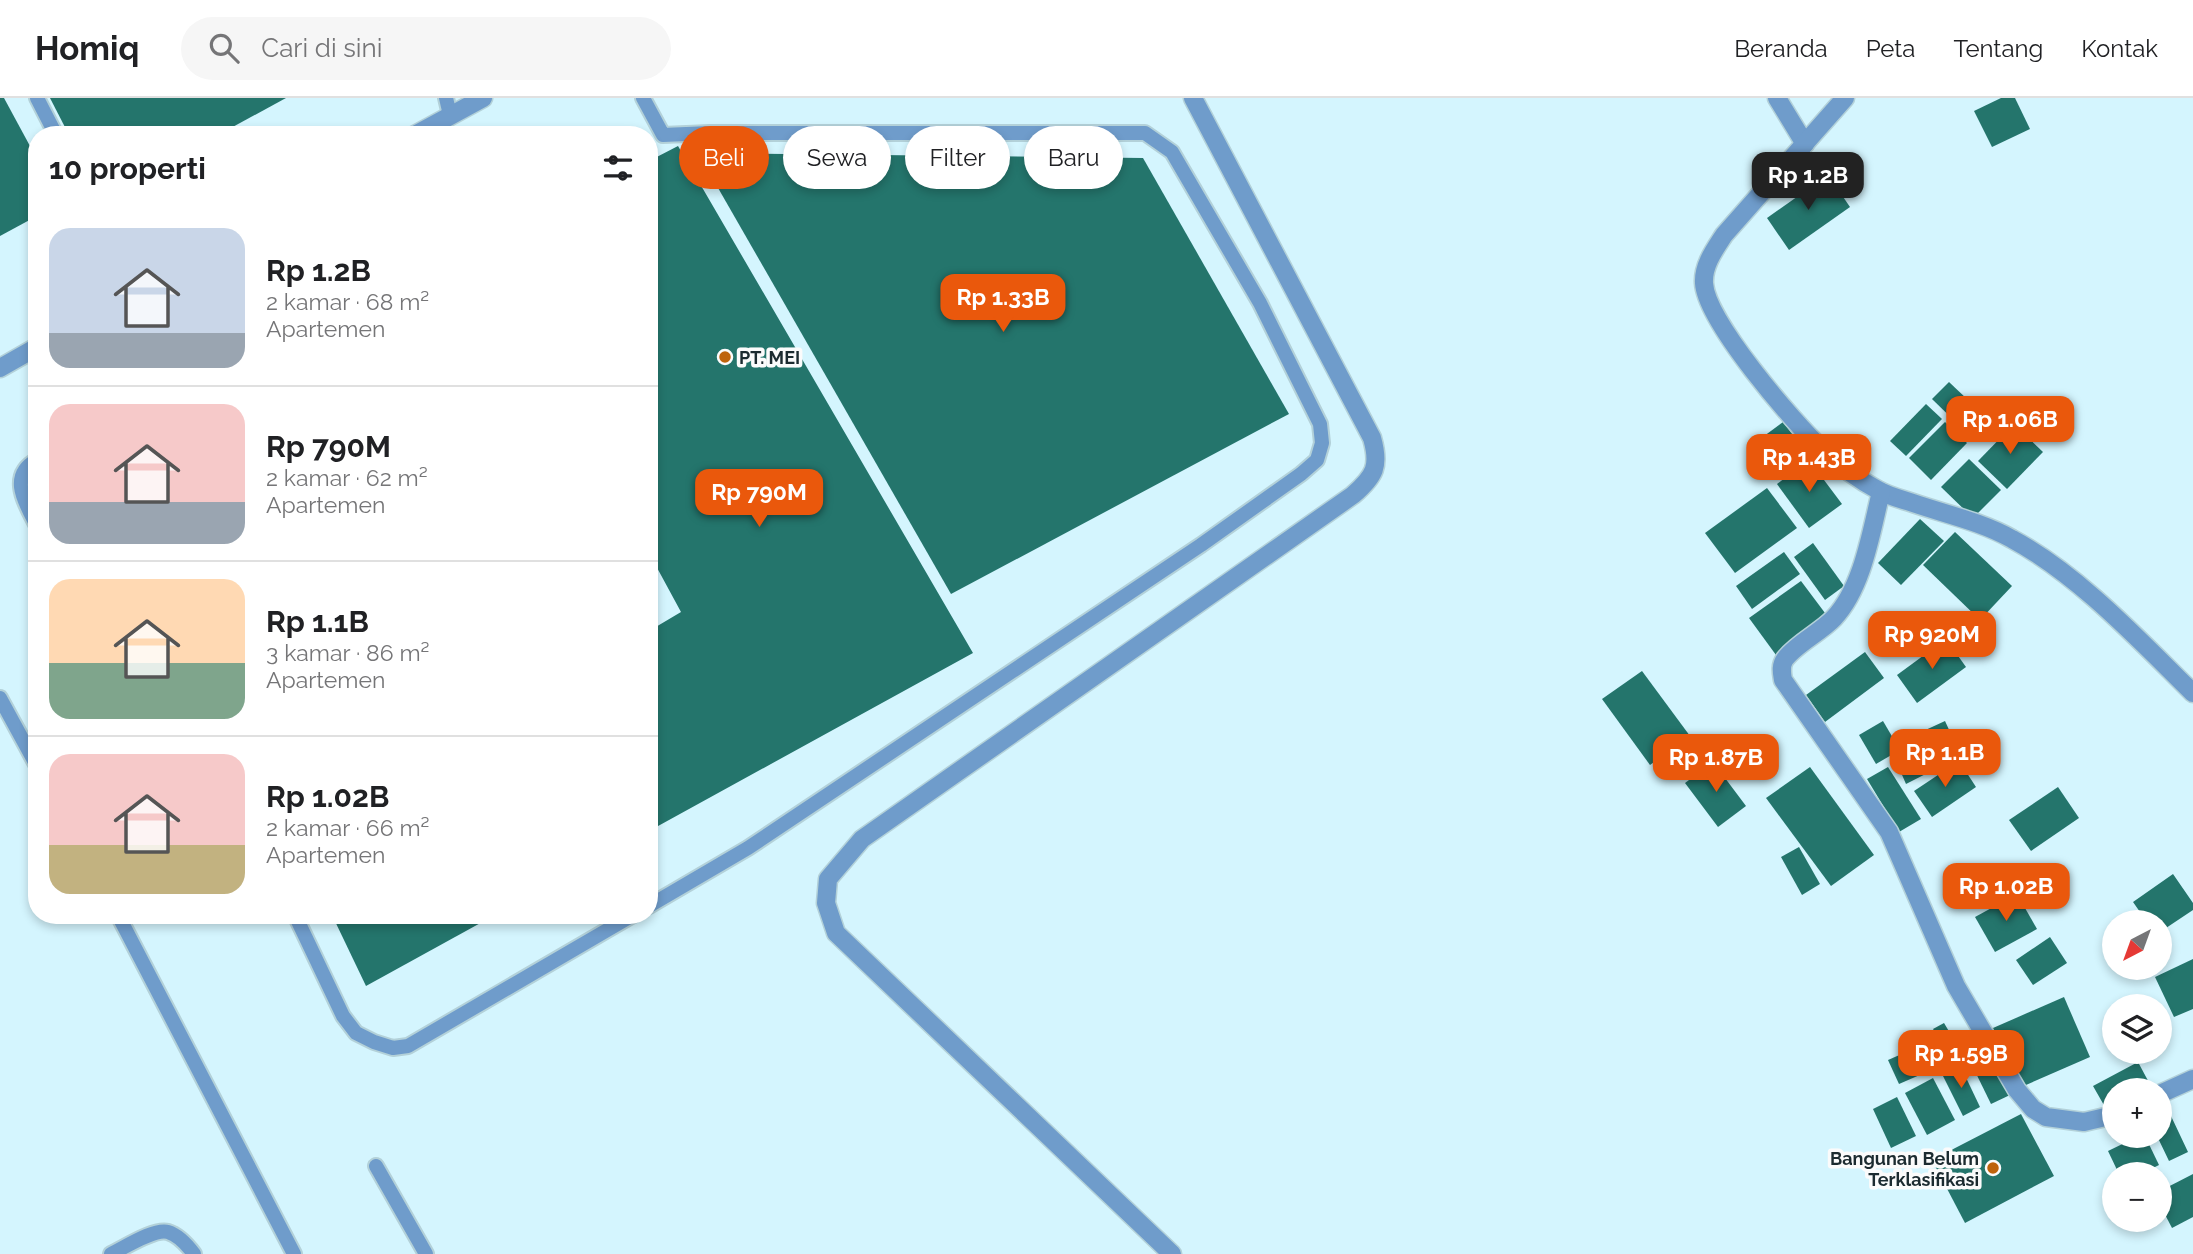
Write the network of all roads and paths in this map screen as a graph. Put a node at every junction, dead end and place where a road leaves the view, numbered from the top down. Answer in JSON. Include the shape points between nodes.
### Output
{"nodes":[{"id":1,"x":37,"y":98,"type":"edge"},
{"id":2,"x":483,"y":98,"type":"edge"},
{"id":3,"x":643,"y":98,"type":"edge"},
{"id":4,"x":1193,"y":98,"type":"edge"},
{"id":5,"x":1777,"y":98,"type":"edge"},
{"id":6,"x":1844,"y":98,"type":"edge"},
{"id":7,"x":448,"y":106,"type":"edge"},
{"id":8,"x":51,"y":126,"type":"edge"},
{"id":9,"x":425,"y":126,"type":"edge"},
{"id":10,"x":653,"y":126,"type":"edge"},
{"id":11,"x":658,"y":136,"type":"edge"},
{"id":12,"x":1805,"y":144,"type":"junction"},
{"id":13,"x":28,"y":352,"type":"edge"},
{"id":14,"x":0,"y":368,"type":"edge"},
{"id":15,"x":28,"y":466,"type":"edge"},
{"id":16,"x":1881,"y":492,"type":"junction"},
{"id":17,"x":28,"y":509,"type":"edge"},
{"id":18,"x":2193,"y":693,"type":"edge"},
{"id":19,"x":0,"y":698,"type":"edge"},
{"id":20,"x":28,"y":749,"type":"edge"},
{"id":21,"x":658,"y":901,"type":"edge"},
{"id":22,"x":122,"y":924,"type":"edge"},
{"id":23,"x":299,"y":924,"type":"edge"},
{"id":24,"x":618,"y":924,"type":"edge"},
{"id":25,"x":2193,"y":1080,"type":"edge"},
{"id":26,"x":2172,"y":1089,"type":"edge"},
{"id":27,"x":2102,"y":1118,"type":"edge"},
{"id":28,"x":376,"y":1167,"type":"dead end"},
{"id":29,"x":111,"y":1254,"type":"edge"},
{"id":30,"x":194,"y":1254,"type":"edge"},
{"id":31,"x":294,"y":1254,"type":"edge"},
{"id":32,"x":426,"y":1254,"type":"edge"},
{"id":33,"x":1172,"y":1254,"type":"edge"}],
"edges":[{"from":1,"to":8,"type":"lane"},
{"from":2,"to":7,"type":"street"},
{"from":3,"to":10,"type":"lane"},
{"from":4,"to":33,"type":"street","via":[[1372,438],[1377,456],[1373,472],[1353,495],[862,839],[828,879],[826,903],[836,933]]},
{"from":5,"to":12,"type":"street"},
{"from":6,"to":12,"type":"street"},
{"from":7,"to":9,"type":"street"},
{"from":11,"to":21,"type":"lane","via":[[1145,132],[1172,152],[1260,303],[1320,424],[1322,443],[1317,460],[1301,474],[1201,545],[748,848]]},
{"from":12,"to":16,"type":"street","via":[[1724,235],[1709,259],[1704,283],[1732,344],[1786,409],[1854,477]]},
{"from":13,"to":14,"type":"street"},
{"from":15,"to":17,"type":"lane","via":[[21,478],[21,495]]},
{"from":16,"to":18,"type":"street","via":[[2012,538],[2068,576]]},
{"from":16,"to":27,"type":"street","via":[[1849,599],[1835,618],[1784,660],[1783,680],[1889,832],[1956,986],[2017,1090],[2046,1117],[2084,1122]]},
{"from":19,"to":20,"type":"lane"},
{"from":22,"to":31,"type":"lane"},
{"from":23,"to":24,"type":"lane","via":[[343,1016],[356,1033],[393,1048],[408,1046]]},
{"from":25,"to":26,"type":"street"},
{"from":28,"to":32,"type":"lane"},
{"from":29,"to":30,"type":"lane","via":[[155,1233],[169,1232]]}]}
